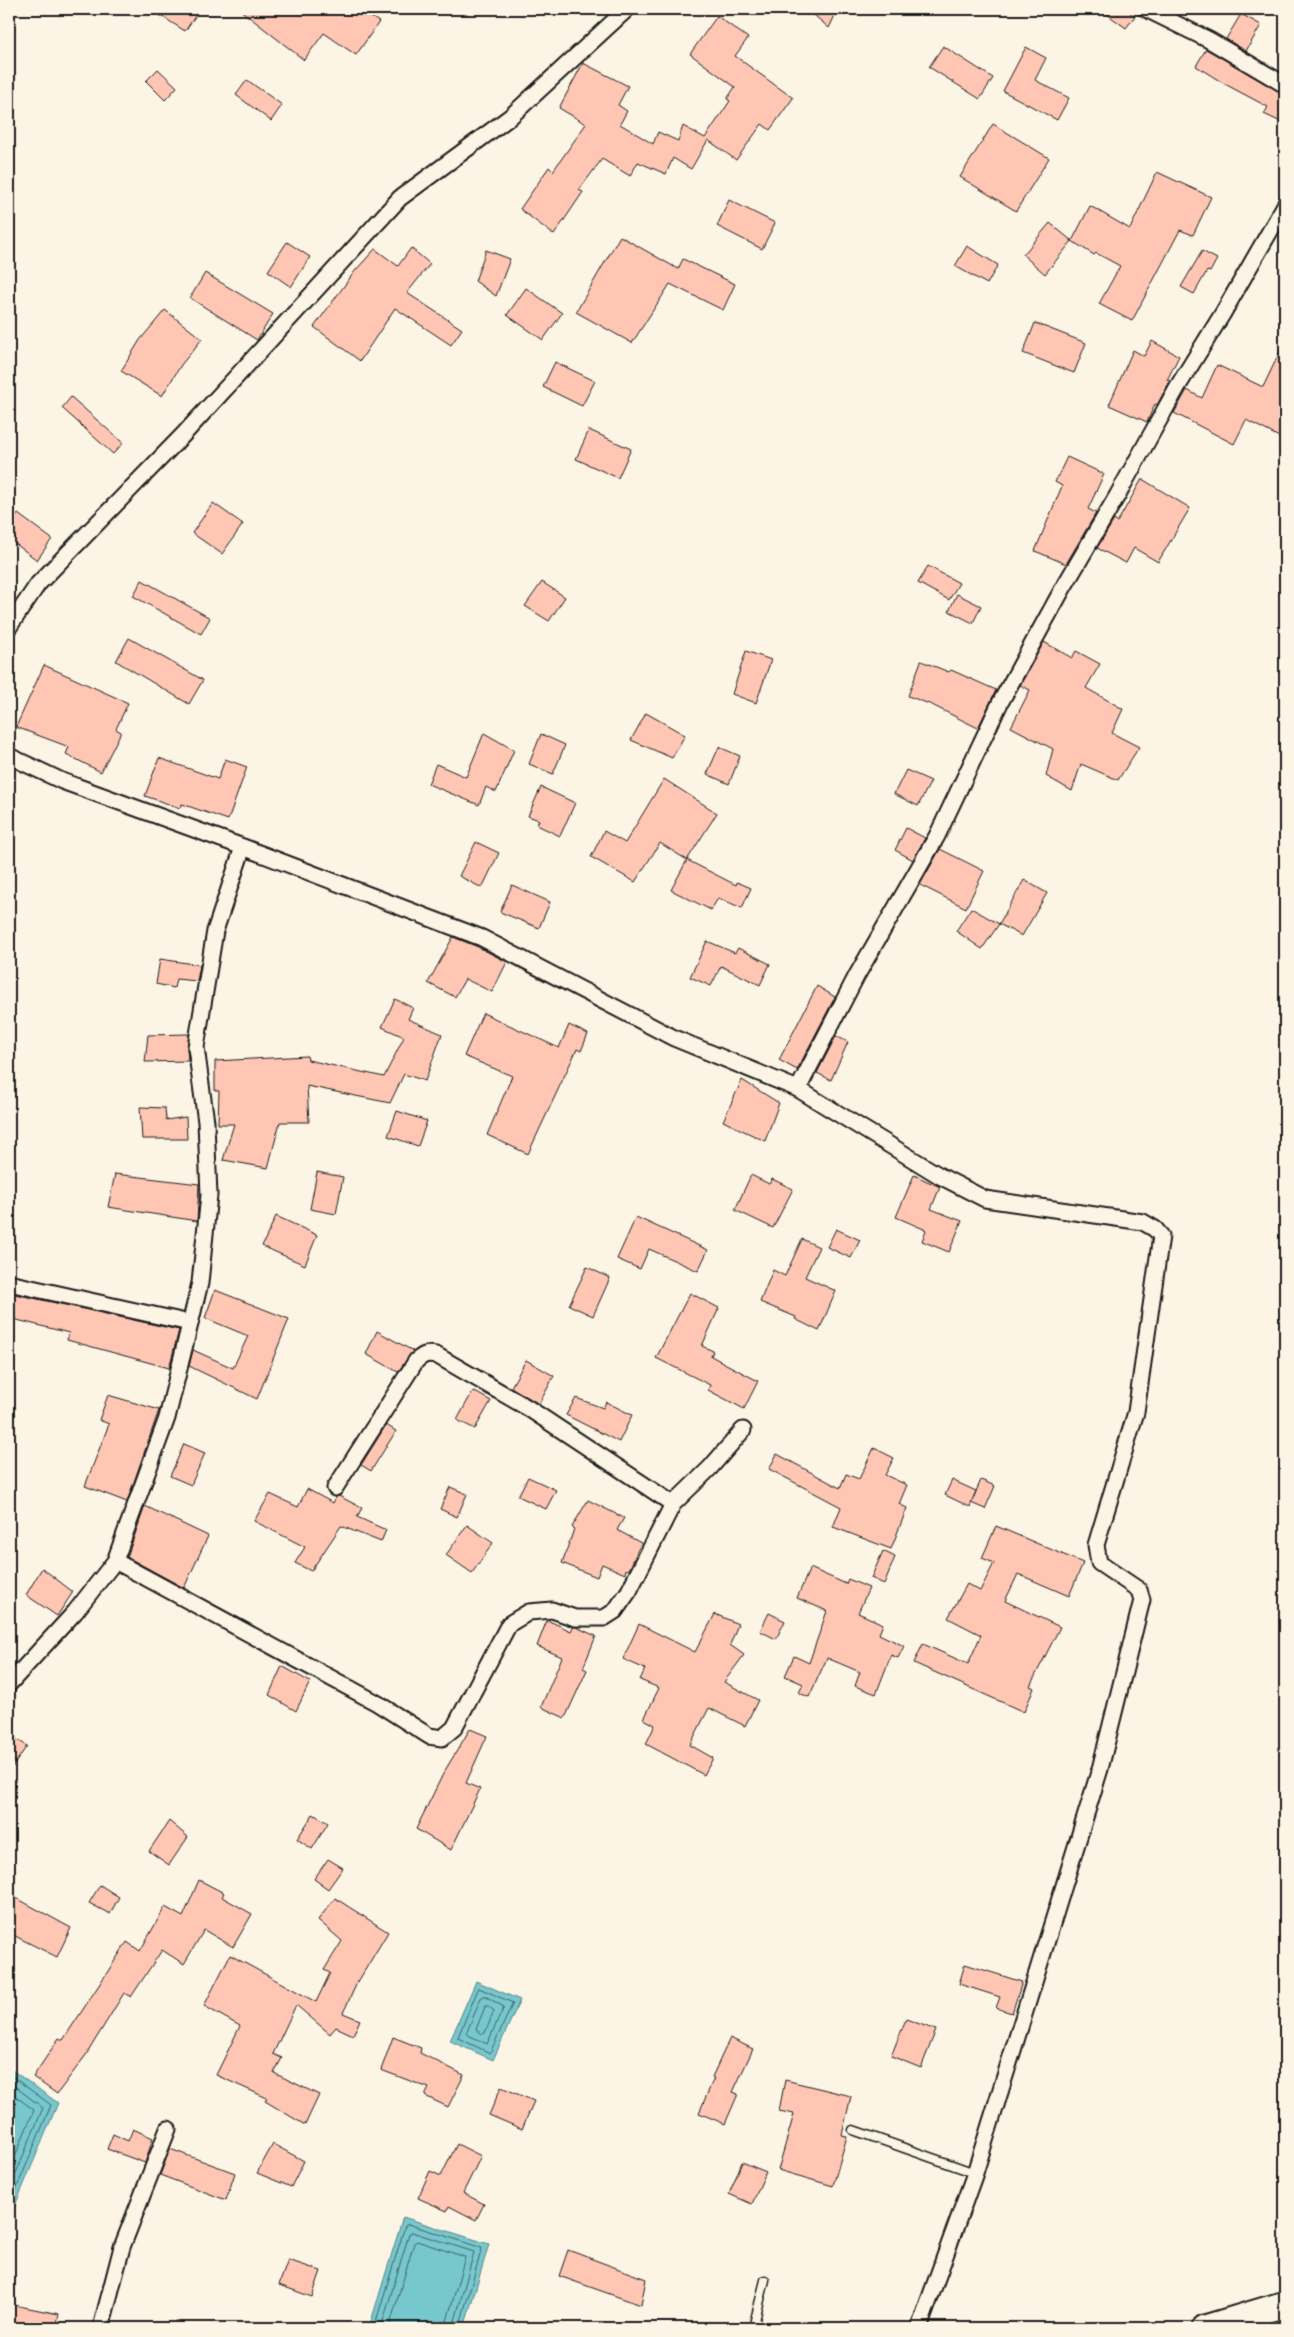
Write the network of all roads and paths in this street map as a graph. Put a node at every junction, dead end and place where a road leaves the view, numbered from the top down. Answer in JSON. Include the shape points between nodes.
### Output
{"nodes":[{"id":1,"x":627,"y":9,"type":"edge"},
{"id":2,"x":1146,"y":9,"type":"edge"},
{"id":3,"x":1285,"y":86,"type":"edge"},
{"id":4,"x":1285,"y":205,"type":"edge"},
{"id":5,"x":9,"y":627,"type":"edge"},
{"id":6,"x":9,"y":756,"type":"edge"},
{"id":7,"x":243,"y":847,"type":"junction"},
{"id":8,"x":798,"y":1089,"type":"junction"},
{"id":9,"x":9,"y":1283,"type":"edge"},
{"id":10,"x":190,"y":1323,"type":"junction"},
{"id":11,"x":744,"y":1430,"type":"dead end"},
{"id":12,"x":335,"y":1488,"type":"dead end"},
{"id":13,"x":673,"y":1504,"type":"junction"},
{"id":14,"x":115,"y":1561,"type":"junction"},
{"id":15,"x":9,"y":1684,"type":"edge"},
{"id":16,"x":168,"y":2129,"type":"dead end"},
{"id":17,"x":853,"y":2130,"type":"dead end"},
{"id":18,"x":976,"y":2173,"type":"junction"},
{"id":19,"x":765,"y":2280,"type":"dead end"},
{"id":20,"x":1285,"y":2304,"type":"edge"},
{"id":21,"x":1209,"y":2327,"type":"edge"},
{"id":22,"x":101,"y":2328,"type":"edge"},
{"id":23,"x":754,"y":2328,"type":"edge"},
{"id":24,"x":920,"y":2328,"type":"edge"}],
"edges":[{"from":1,"to":5,"type":"street","via":[[510,117],[400,198],[183,436],[38,584]]},
{"from":2,"to":3,"type":"street","via":[[1209,40]]},
{"from":4,"to":8,"type":"street","via":[[1062,590],[1000,703],[938,836],[857,975]]},
{"from":6,"to":7,"type":"street","via":[[62,781]]},
{"from":7,"to":8,"type":"street","via":[[482,938],[674,1038]]},
{"from":7,"to":10,"type":"street","via":[[215,931],[196,1047],[206,1122],[209,1195],[200,1283]]},
{"from":8,"to":18,"type":"street","via":[[940,1176],[985,1199],[1143,1222],[1160,1236],[1136,1412],[1096,1545],[1099,1563],[1139,1590],[1142,1600],[1100,1769]]},
{"from":9,"to":10,"type":"street"},
{"from":10,"to":14,"type":"street","via":[[167,1418]]},
{"from":11,"to":13,"type":"street"},
{"from":12,"to":13,"type":"street","via":[[416,1361],[423,1354],[436,1354],[528,1408]]},
{"from":13,"to":14,"type":"street","via":[[615,1612],[604,1618],[575,1618],[552,1610],[529,1612],[509,1624],[454,1728],[442,1738],[429,1736],[377,1703]]},
{"from":14,"to":15,"type":"street"},
{"from":16,"to":22,"type":"street","via":[[122,2247]]},
{"from":17,"to":18,"type":"lane"},
{"from":18,"to":24,"type":"street"},
{"from":19,"to":23,"type":"lane"},
{"from":20,"to":21,"type":"highway"}]}
